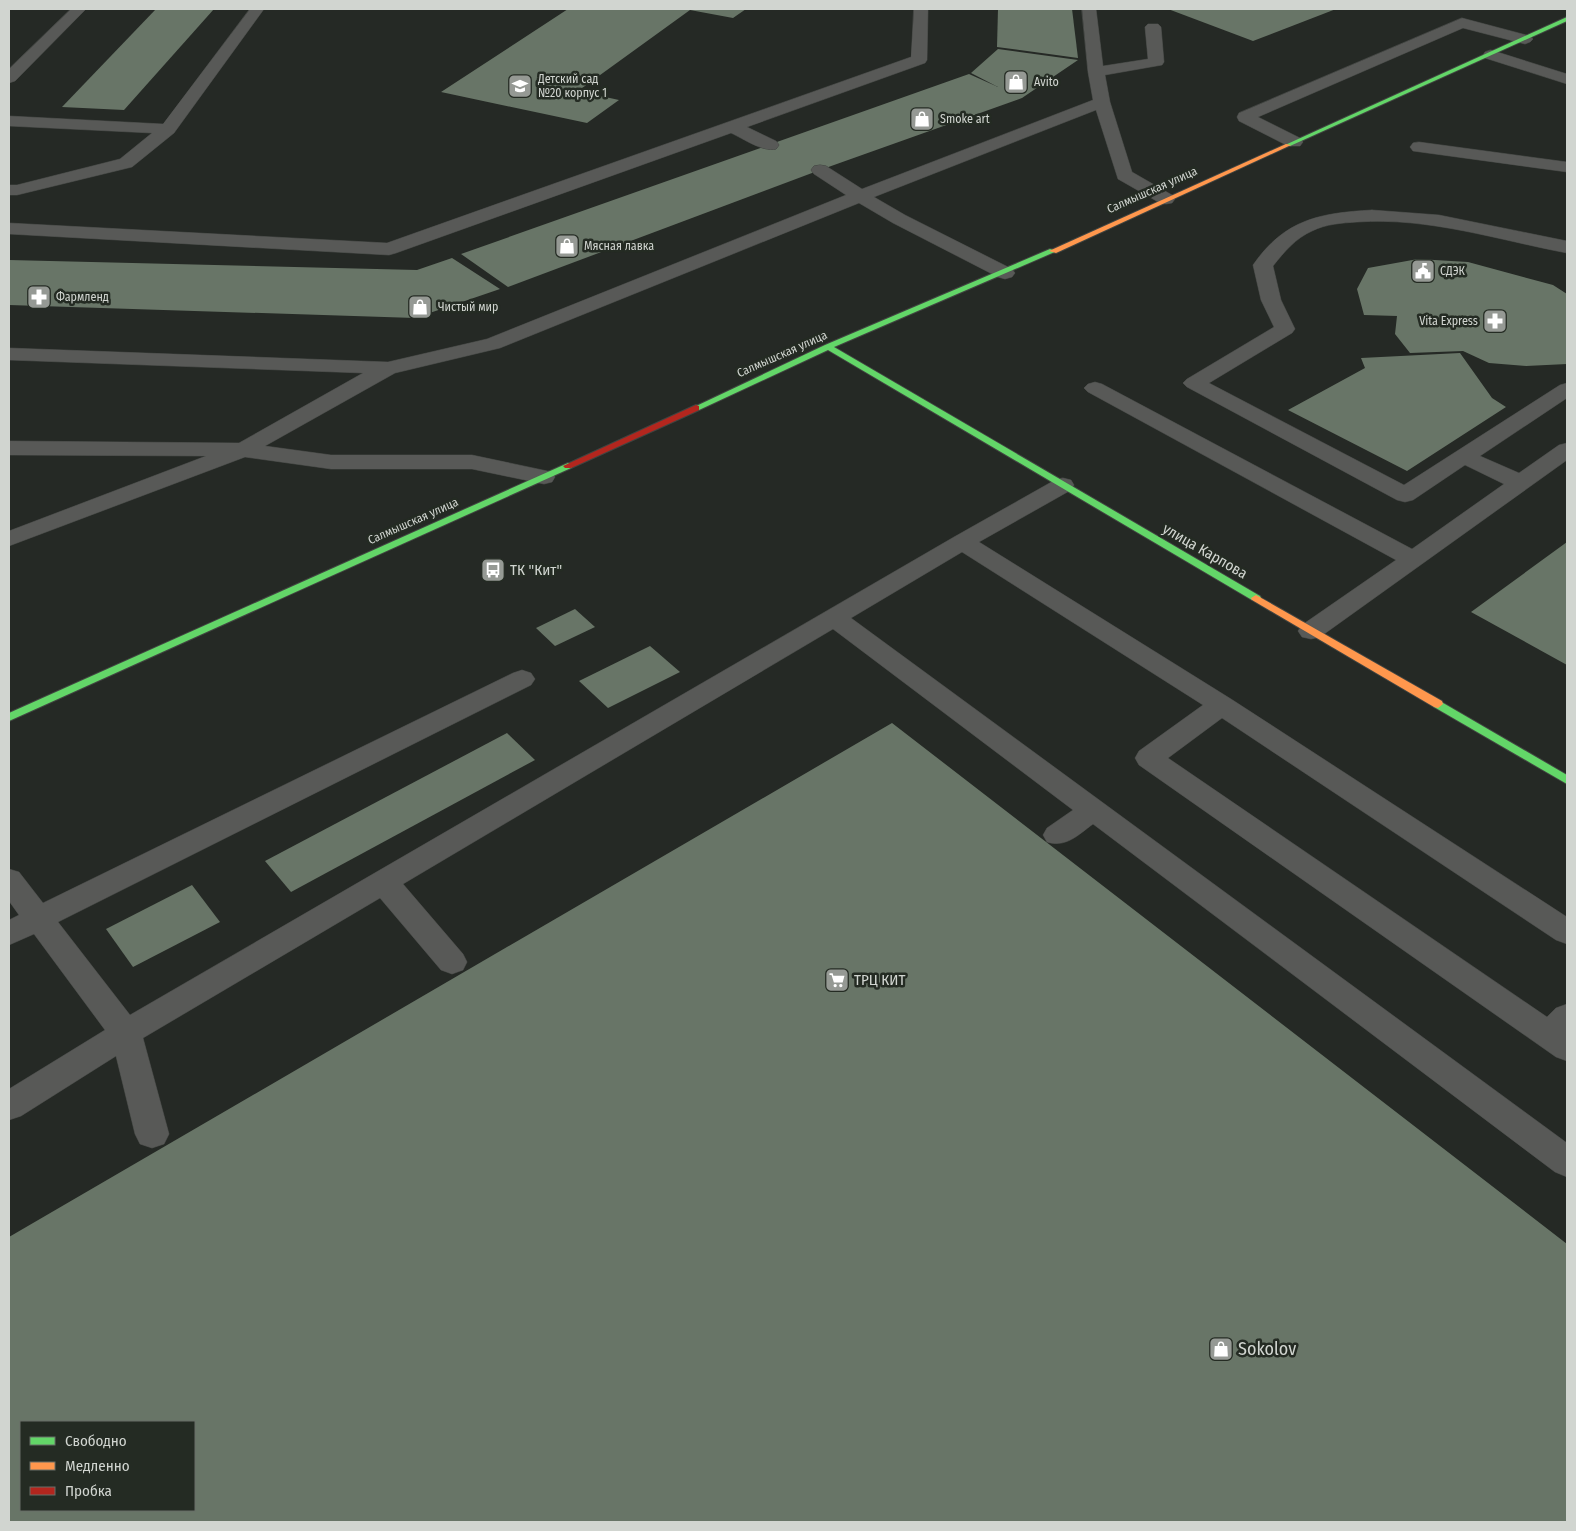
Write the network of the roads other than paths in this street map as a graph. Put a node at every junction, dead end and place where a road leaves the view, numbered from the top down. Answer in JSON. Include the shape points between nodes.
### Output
{"nodes":[{"id":1,"x":79,"y":9,"type":"edge"},
{"id":2,"x":257,"y":9,"type":"edge"},
{"id":3,"x":921,"y":9,"type":"edge"},
{"id":4,"x":1089,"y":9,"type":"edge"},
{"id":5,"x":1567,"y":19,"type":"edge"},
{"id":6,"x":1153,"y":27,"type":"dead end"},
{"id":7,"x":1525,"y":39,"type":"junction"},
{"id":8,"x":1491,"y":55,"type":"junction"},
{"id":9,"x":1096,"y":72,"type":"junction"},
{"id":10,"x":9,"y":78,"type":"edge"},
{"id":11,"x":1567,"y":78,"type":"edge"},
{"id":12,"x":1102,"y":102,"type":"junction"},
{"id":13,"x":9,"y":121,"type":"edge"},
{"id":14,"x":731,"y":126,"type":"junction"},
{"id":15,"x":168,"y":129,"type":"junction"},
{"id":16,"x":1294,"y":142,"type":"junction"},
{"id":17,"x":770,"y":145,"type":"dead end"},
{"id":18,"x":1419,"y":147,"type":"dead end"},
{"id":19,"x":1567,"y":167,"type":"edge"},
{"id":20,"x":820,"y":170,"type":"dead end"},
{"id":21,"x":9,"y":190,"type":"edge"},
{"id":22,"x":860,"y":196,"type":"junction"},
{"id":23,"x":1166,"y":198,"type":"junction"},
{"id":24,"x":9,"y":229,"type":"edge"},
{"id":25,"x":1567,"y":247,"type":"edge"},
{"id":26,"x":1005,"y":273,"type":"junction"},
{"id":27,"x":828,"y":347,"type":"junction"},
{"id":28,"x":9,"y":354,"type":"edge"},
{"id":29,"x":388,"y":368,"type":"junction"},
{"id":30,"x":1095,"y":388,"type":"dead end"},
{"id":31,"x":1567,"y":389,"type":"edge"},
{"id":32,"x":9,"y":448,"type":"edge"},
{"id":33,"x":243,"y":450,"type":"junction"},
{"id":34,"x":1567,"y":450,"type":"edge"},
{"id":35,"x":1463,"y":456,"type":"junction"},
{"id":36,"x":544,"y":477,"type":"junction"},
{"id":37,"x":1521,"y":483,"type":"junction"},
{"id":38,"x":1063,"y":485,"type":"junction"},
{"id":39,"x":9,"y":539,"type":"edge"},
{"id":40,"x":962,"y":542,"type":"junction"},
{"id":41,"x":1413,"y":559,"type":"junction"},
{"id":42,"x":835,"y":618,"type":"junction"},
{"id":43,"x":1311,"y":631,"type":"junction"},
{"id":44,"x":522,"y":678,"type":"dead end"},
{"id":45,"x":1222,"y":705,"type":"junction"},
{"id":46,"x":9,"y":717,"type":"edge"},
{"id":47,"x":1567,"y":780,"type":"edge"},
{"id":48,"x":1092,"y":810,"type":"junction"},
{"id":49,"x":1057,"y":835,"type":"dead end"},
{"id":50,"x":9,"y":880,"type":"edge"},
{"id":51,"x":384,"y":882,"type":"junction"},
{"id":52,"x":38,"y":918,"type":"junction"},
{"id":53,"x":1567,"y":932,"type":"edge"},
{"id":54,"x":9,"y":933,"type":"edge"},
{"id":55,"x":452,"y":962,"type":"dead end"},
{"id":56,"x":126,"y":1033,"type":"junction"},
{"id":57,"x":1561,"y":1033,"type":"edge"},
{"id":58,"x":9,"y":1106,"type":"edge"},
{"id":59,"x":152,"y":1134,"type":"dead end"},
{"id":60,"x":1567,"y":1162,"type":"edge"}],
"edges":[{"from":1,"to":10,"type":"lane"},
{"from":2,"to":15,"type":"lane"},
{"from":3,"to":14,"type":"lane","via":[[919,60]]},
{"from":4,"to":9,"type":"lane"},
{"from":5,"to":7,"type":"main road","name":"Салмышская улица"},
{"from":6,"to":9,"type":"lane","via":[[1156,62]]},
{"from":7,"to":8,"type":"main road","name":"Салмышская улица"},
{"from":7,"to":16,"type":"lane","via":[[1462,23],[1245,117]]},
{"from":8,"to":11,"type":"lane"},
{"from":8,"to":16,"type":"main road","name":"Салмышская улица"},
{"from":9,"to":12,"type":"lane"},
{"from":12,"to":22,"type":"lane"},
{"from":12,"to":23,"type":"lane","via":[[1124,175]]},
{"from":13,"to":15,"type":"lane"},
{"from":14,"to":17,"type":"lane"},
{"from":14,"to":24,"type":"lane","via":[[389,249]]},
{"from":15,"to":21,"type":"lane","via":[[126,163]]},
{"from":16,"to":23,"type":"main road","name":"Салмышская улица"},
{"from":18,"to":19,"type":"lane"},
{"from":20,"to":22,"type":"lane"},
{"from":22,"to":26,"type":"lane"},
{"from":22,"to":29,"type":"lane","via":[[493,344]]},
{"from":23,"to":26,"type":"main road","name":"Салмышская улица"},
{"from":25,"to":35,"type":"lane","via":[[1399,216],[1349,217],[1311,225],[1284,242],[1262,265],[1271,300],[1285,329],[1194,383],[1404,494]]},
{"from":26,"to":27,"type":"main road","name":"Салмышская улица"},
{"from":27,"to":36,"type":"main road","name":"Салмышская улица"},
{"from":27,"to":38,"type":"main road","name":"улица Карпова"},
{"from":28,"to":29,"type":"lane"},
{"from":29,"to":33,"type":"lane"},
{"from":30,"to":41,"type":"lane"},
{"from":31,"to":35,"type":"lane"},
{"from":32,"to":33,"type":"lane"},
{"from":33,"to":36,"type":"lane","via":[[332,462],[472,462]]},
{"from":33,"to":39,"type":"lane"},
{"from":34,"to":37,"type":"lane"},
{"from":35,"to":37,"type":"lane"},
{"from":36,"to":46,"type":"main road","name":"Салмышская улица"},
{"from":37,"to":41,"type":"lane"},
{"from":38,"to":40,"type":"lane"},
{"from":38,"to":43,"type":"main road","name":"улица Карпова"},
{"from":40,"to":42,"type":"lane"},
{"from":40,"to":45,"type":"lane"},
{"from":41,"to":43,"type":"lane"},
{"from":42,"to":48,"type":"lane"},
{"from":42,"to":51,"type":"lane"},
{"from":43,"to":47,"type":"main road","name":"улица Карпова"},
{"from":44,"to":52,"type":"lane"},
{"from":45,"to":53,"type":"lane"},
{"from":45,"to":57,"type":"lane","via":[[1149,758]]},
{"from":48,"to":49,"type":"lane"},
{"from":48,"to":60,"type":"lane"},
{"from":50,"to":52,"type":"lane"},
{"from":51,"to":55,"type":"lane"},
{"from":51,"to":56,"type":"lane"},
{"from":52,"to":54,"type":"lane"},
{"from":52,"to":56,"type":"lane"},
{"from":56,"to":58,"type":"lane"},
{"from":56,"to":59,"type":"lane"}]}
